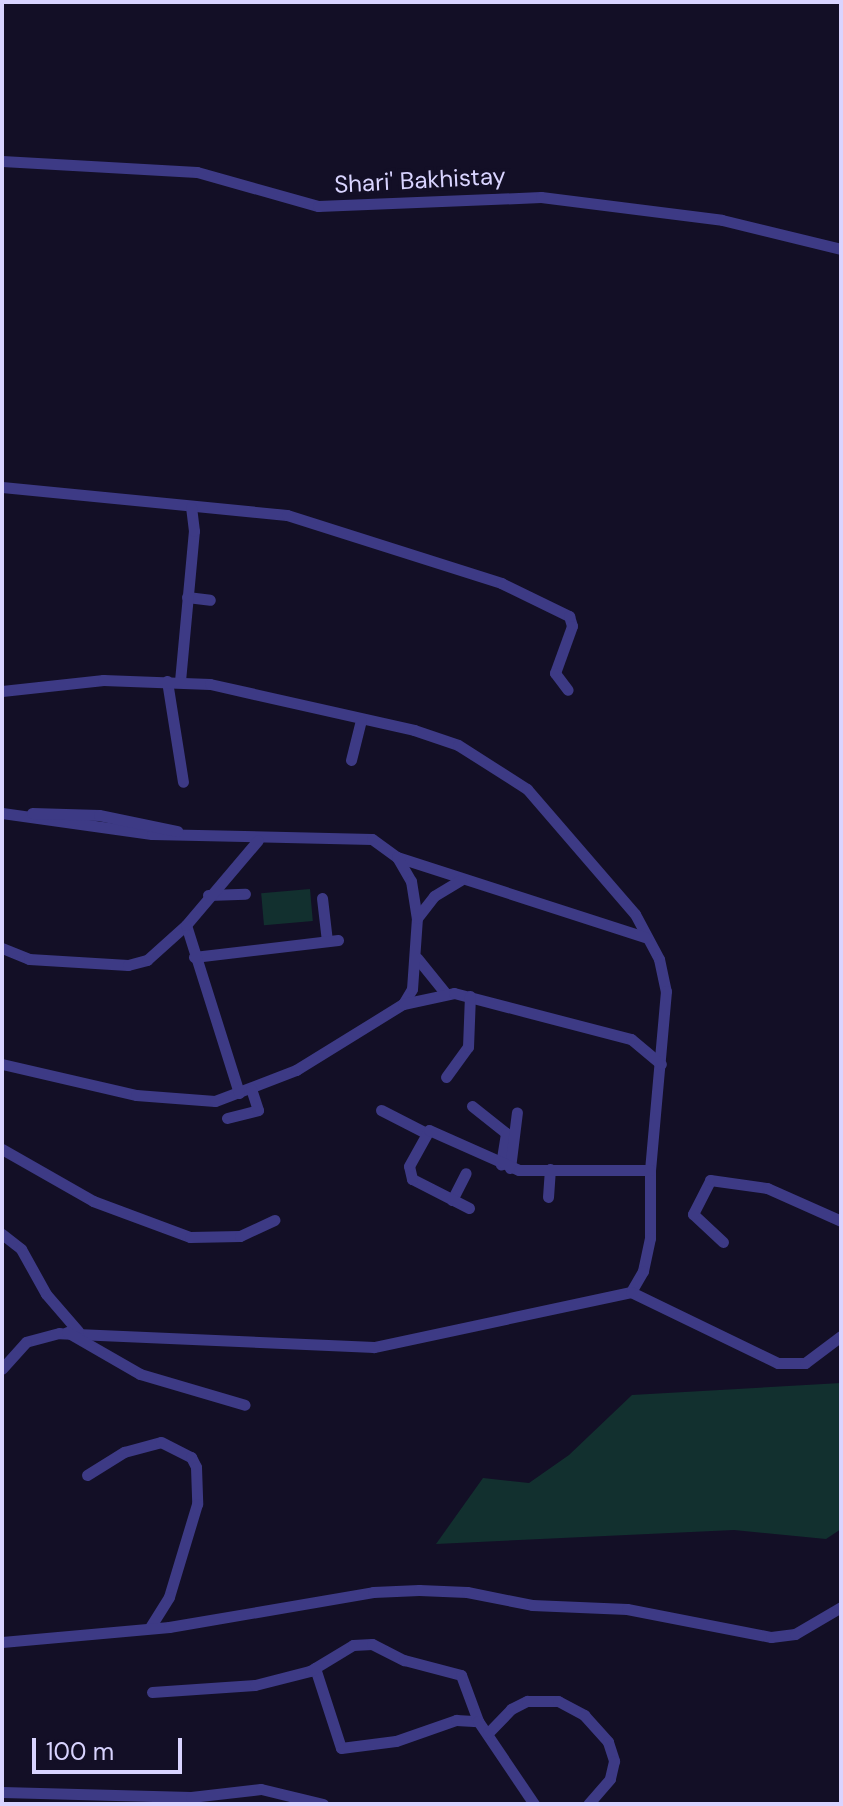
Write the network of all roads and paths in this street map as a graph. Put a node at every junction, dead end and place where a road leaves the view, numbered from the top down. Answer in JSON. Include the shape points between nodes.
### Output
{"nodes":[{"id":1,"x":2,"y":161,"type":"edge"},
{"id":2,"x":841,"y":249,"type":"edge"},
{"id":3,"x":2,"y":487,"type":"edge"},
{"id":4,"x":191,"y":507,"type":"junction"},
{"id":5,"x":187,"y":597,"type":"junction"},
{"id":6,"x":210,"y":600,"type":"dead end"},
{"id":7,"x":167,"y":681,"type":"junction"},
{"id":8,"x":180,"y":681,"type":"junction"},
{"id":9,"x":568,"y":690,"type":"dead end"},
{"id":10,"x":2,"y":691,"type":"edge"},
{"id":11,"x":361,"y":720,"type":"junction"},
{"id":12,"x":351,"y":760,"type":"dead end"},
{"id":13,"x":183,"y":782,"type":"dead end"},
{"id":14,"x":8,"y":814,"type":"edge"},
{"id":15,"x":258,"y":840,"type":"junction"},
{"id":16,"x":397,"y":857,"type":"junction"},
{"id":17,"x":461,"y":880,"type":"junction"},
{"id":18,"x":245,"y":894,"type":"dead end"},
{"id":19,"x":208,"y":895,"type":"junction"},
{"id":20,"x":322,"y":898,"type":"dead end"},
{"id":21,"x":417,"y":918,"type":"junction"},
{"id":22,"x":186,"y":925,"type":"junction"},
{"id":23,"x":645,"y":937,"type":"junction"},
{"id":24,"x":2,"y":948,"type":"edge"},
{"id":25,"x":194,"y":957,"type":"junction"},
{"id":26,"x":417,"y":958,"type":"junction"},
{"id":27,"x":446,"y":994,"type":"junction"},
{"id":28,"x":470,"y":996,"type":"junction"},
{"id":29,"x":403,"y":1004,"type":"junction"},
{"id":30,"x":2,"y":1064,"type":"edge"},
{"id":31,"x":661,"y":1064,"type":"junction"},
{"id":32,"x":446,"y":1077,"type":"dead end"},
{"id":33,"x":245,"y":1091,"type":"junction"},
{"id":34,"x":472,"y":1106,"type":"dead end"},
{"id":35,"x":381,"y":1110,"type":"dead end"},
{"id":36,"x":517,"y":1112,"type":"dead end"},
{"id":37,"x":227,"y":1118,"type":"dead end"},
{"id":38,"x":426,"y":1133,"type":"junction"},
{"id":39,"x":2,"y":1149,"type":"edge"},
{"id":40,"x":505,"y":1167,"type":"junction"},
{"id":41,"x":550,"y":1169,"type":"junction"},
{"id":42,"x":650,"y":1170,"type":"junction"},
{"id":43,"x":466,"y":1173,"type":"dead end"},
{"id":44,"x":548,"y":1197,"type":"dead end"},
{"id":45,"x":452,"y":1200,"type":"junction"},
{"id":46,"x":469,"y":1208,"type":"dead end"},
{"id":47,"x":274,"y":1220,"type":"dead end"},
{"id":48,"x":841,"y":1221,"type":"edge"},
{"id":49,"x":2,"y":1234,"type":"edge"},
{"id":50,"x":723,"y":1242,"type":"dead end"},
{"id":51,"x":631,"y":1292,"type":"junction"},
{"id":52,"x":73,"y":1331,"type":"junction"},
{"id":53,"x":841,"y":1336,"type":"edge"},
{"id":54,"x":2,"y":1369,"type":"edge"},
{"id":55,"x":245,"y":1405,"type":"dead end"},
{"id":56,"x":87,"y":1475,"type":"dead end"},
{"id":57,"x":841,"y":1607,"type":"edge"},
{"id":58,"x":150,"y":1628,"type":"junction"},
{"id":59,"x":2,"y":1642,"type":"edge"},
{"id":60,"x":315,"y":1668,"type":"junction"},
{"id":61,"x":152,"y":1692,"type":"dead end"},
{"id":62,"x":478,"y":1721,"type":"junction"},
{"id":63,"x":488,"y":1733,"type":"junction"},
{"id":64,"x":2,"y":1792,"type":"edge"},
{"id":65,"x":323,"y":1804,"type":"edge"},
{"id":66,"x":534,"y":1804,"type":"edge"},
{"id":67,"x":588,"y":1804,"type":"edge"}],
"edges":[{"from":1,"to":2,"type":"street","name":"Shari' Bakhistay","via":[[197,172],[318,206],[541,197],[722,220]]},
{"from":3,"to":4,"type":"street"},
{"from":4,"to":5,"type":"street"},
{"from":4,"to":9,"type":"street","via":[[242,509],[318,523],[443,562],[553,606],[569,616],[572,626],[555,673]]},
{"from":5,"to":6,"type":"street"},
{"from":5,"to":8,"type":"street"},
{"from":7,"to":8,"type":"street"},
{"from":7,"to":10,"type":"street","via":[[103,680]]},
{"from":7,"to":13,"type":"street"},
{"from":8,"to":11,"type":"street"},
{"from":11,"to":12,"type":"street"},
{"from":11,"to":23,"type":"street","via":[[435,736],[512,776],[635,914]]},
{"from":14,"to":15,"type":"street"},
{"from":15,"to":16,"type":"street","via":[[361,837]]},
{"from":15,"to":19,"type":"street"},
{"from":16,"to":17,"type":"street"},
{"from":16,"to":21,"type":"street","via":[[411,881]]},
{"from":17,"to":21,"type":"street","via":[[434,896]]},
{"from":17,"to":23,"type":"street"},
{"from":18,"to":19,"type":"street"},
{"from":19,"to":22,"type":"street"},
{"from":20,"to":25,"type":"street","via":[[332,940]]},
{"from":21,"to":26,"type":"street"},
{"from":22,"to":24,"type":"street","via":[[147,960],[128,965],[29,959]]},
{"from":22,"to":25,"type":"street"},
{"from":23,"to":31,"type":"street","via":[[659,959],[666,991]]},
{"from":25,"to":33,"type":"street"},
{"from":26,"to":27,"type":"street"},
{"from":26,"to":29,"type":"street","via":[[412,989]]},
{"from":27,"to":28,"type":"street"},
{"from":27,"to":29,"type":"street"},
{"from":28,"to":31,"type":"street","via":[[631,1039]]},
{"from":28,"to":32,"type":"street","via":[[468,1047]]},
{"from":29,"to":33,"type":"street","via":[[324,1055]]},
{"from":30,"to":33,"type":"street","via":[[177,1101],[199,1103]]},
{"from":31,"to":42,"type":"street"},
{"from":33,"to":37,"type":"street","via":[[258,1110]]},
{"from":34,"to":40,"type":"street","via":[[506,1133]]},
{"from":35,"to":38,"type":"street"},
{"from":36,"to":40,"type":"street"},
{"from":38,"to":40,"type":"street","via":[[434,1128]]},
{"from":38,"to":45,"type":"street","via":[[409,1166],[412,1179]]},
{"from":39,"to":47,"type":"street","via":[[104,1206],[190,1237],[240,1236]]},
{"from":40,"to":41,"type":"street"},
{"from":41,"to":42,"type":"street"},
{"from":41,"to":44,"type":"street"},
{"from":42,"to":51,"type":"street","via":[[647,1257]]},
{"from":43,"to":45,"type":"street"},
{"from":45,"to":46,"type":"street"},
{"from":48,"to":50,"type":"street","via":[[767,1188],[710,1180],[693,1214]]},
{"from":49,"to":52,"type":"street","via":[[13,1240]]},
{"from":51,"to":52,"type":"street","via":[[374,1347]]},
{"from":51,"to":53,"type":"street","via":[[778,1363],[805,1363]]},
{"from":52,"to":54,"type":"street","via":[[26,1342]]},
{"from":52,"to":55,"type":"street","via":[[140,1374]]},
{"from":56,"to":58,"type":"street","via":[[124,1452],[161,1442],[191,1457],[196,1467],[197,1504],[169,1597]]},
{"from":57,"to":58,"type":"street","via":[[795,1634],[771,1637],[627,1609],[532,1605],[467,1592],[419,1590]]},
{"from":58,"to":59,"type":"street"},
{"from":60,"to":61,"type":"street","via":[[255,1685]]},
{"from":60,"to":62,"type":"street","via":[[363,1643],[404,1660],[452,1669],[467,1683]]},
{"from":60,"to":62,"type":"street","via":[[341,1748],[396,1741],[456,1720]]},
{"from":62,"to":63,"type":"street"},
{"from":63,"to":66,"type":"street"},
{"from":63,"to":67,"type":"street","via":[[527,1701],[558,1701],[584,1715],[608,1742],[614,1761],[610,1779]]},
{"from":64,"to":65,"type":"street","via":[[191,1797],[261,1789]]}]}
